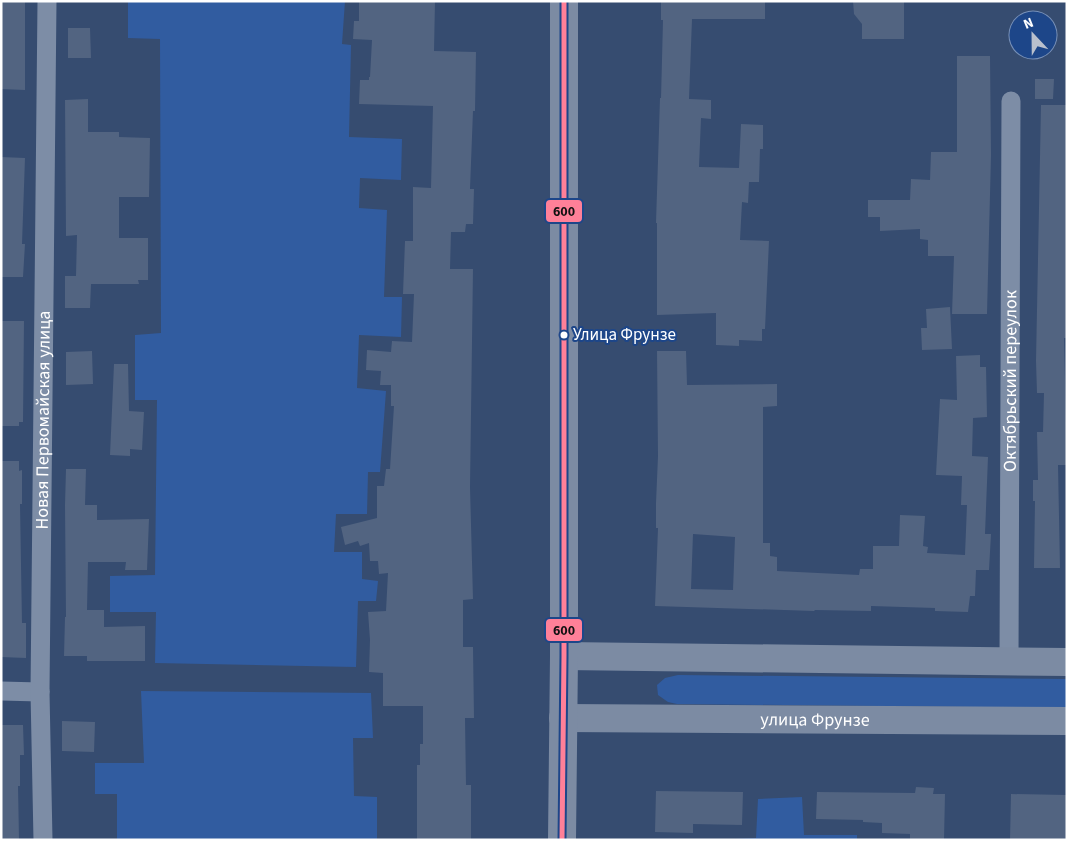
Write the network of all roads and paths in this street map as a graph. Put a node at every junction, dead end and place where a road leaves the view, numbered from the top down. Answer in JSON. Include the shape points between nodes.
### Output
{"nodes":[{"id":1,"x":47,"y":1,"type":"edge"},
{"id":2,"x":564,"y":1,"type":"edge"},
{"id":3,"x":1011,"y":101,"type":"dead end"},
{"id":4,"x":564,"y":656,"type":"junction"},
{"id":5,"x":1009,"y":662,"type":"junction"},
{"id":6,"x":1067,"y":662,"type":"edge"},
{"id":7,"x":1,"y":691,"type":"edge"},
{"id":8,"x":40,"y":692,"type":"junction"},
{"id":9,"x":563,"y":718,"type":"junction"},
{"id":10,"x":1067,"y":721,"type":"edge"},
{"id":11,"x":43,"y":840,"type":"edge"},
{"id":12,"x":562,"y":840,"type":"edge"}],
"edges":[{"from":1,"to":8,"type":"street","name":"Новая Первомайская улица"},
{"from":2,"to":4,"type":"main road"},
{"from":3,"to":5,"type":"street","name":"Октябрьский переулок"},
{"from":4,"to":5,"type":"main road"},
{"from":4,"to":9,"type":"main road"},
{"from":5,"to":6,"type":"main road"},
{"from":7,"to":8,"type":"street"},
{"from":8,"to":11,"type":"street","name":"Новая Первомайская улица"},
{"from":9,"to":10,"type":"main road","name":"улица Фрунзе"},
{"from":9,"to":12,"type":"main road"}]}
